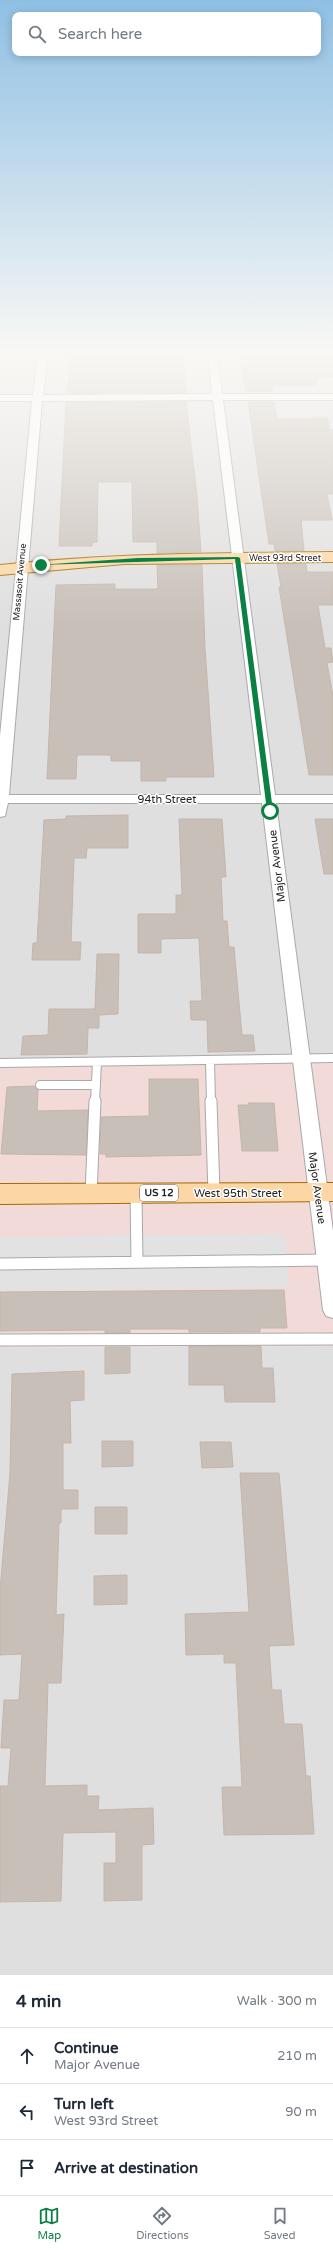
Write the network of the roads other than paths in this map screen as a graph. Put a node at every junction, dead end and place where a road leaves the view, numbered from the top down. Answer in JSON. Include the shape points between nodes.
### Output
{"nodes":[{"id":1,"x":34,"y":444,"type":"edge"},
{"id":2,"x":224,"y":444,"type":"edge"},
{"id":3,"x":333,"y":557,"type":"edge"},
{"id":4,"x":238,"y":558,"type":"junction"},
{"id":5,"x":22,"y":567,"type":"junction"},
{"id":6,"x":0,"y":570,"type":"edge"},
{"id":7,"x":269,"y":799,"type":"junction"},
{"id":8,"x":333,"y":799,"type":"edge"},
{"id":9,"x":0,"y":804,"type":"edge"},
{"id":10,"x":333,"y":1058,"type":"edge"},
{"id":11,"x":300,"y":1059,"type":"junction"},
{"id":12,"x":210,"y":1060,"type":"junction"},
{"id":13,"x":97,"y":1062,"type":"junction"},
{"id":14,"x":0,"y":1063,"type":"edge"},
{"id":15,"x":40,"y":1085,"type":"dead end"},
{"id":16,"x":96,"y":1085,"type":"junction"},
{"id":17,"x":325,"y":1192,"type":"edge"},
{"id":18,"x":136,"y":1193,"type":"junction"},
{"id":19,"x":214,"y":1193,"type":"junction"},
{"id":20,"x":0,"y":1194,"type":"edge"},
{"id":21,"x":91,"y":1194,"type":"junction"},
{"id":22,"x":326,"y":1260,"type":"junction"},
{"id":23,"x":137,"y":1262,"type":"junction"},
{"id":24,"x":0,"y":1264,"type":"edge"},
{"id":25,"x":333,"y":1303,"type":"edge"},
{"id":26,"x":333,"y":1339,"type":"edge"},
{"id":27,"x":0,"y":1340,"type":"edge"}],
"edges":[{"from":1,"to":5,"type":"street","name":"Massasoit Avenue"},
{"from":2,"to":4,"type":"street","name":"Major Avenue"},
{"from":3,"to":4,"type":"main road","name":"West 93rd Street"},
{"from":4,"to":5,"type":"main road","name":"West 93rd Street","via":[[75,562]]},
{"from":4,"to":7,"type":"street","name":"Major Avenue"},
{"from":5,"to":6,"type":"main road","name":"West 93rd Street"},
{"from":5,"to":9,"type":"street","name":"Massasoit Avenue"},
{"from":7,"to":8,"type":"street","name":"94th Street"},
{"from":7,"to":9,"type":"street","name":"94th Street"},
{"from":7,"to":11,"type":"street","name":"Major Avenue"},
{"from":10,"to":11,"type":"lane"},
{"from":11,"to":12,"type":"lane"},
{"from":11,"to":17,"type":"street","name":"Major Avenue"},
{"from":12,"to":13,"type":"lane"},
{"from":12,"to":19,"type":"lane"},
{"from":13,"to":14,"type":"lane"},
{"from":13,"to":16,"type":"lane"},
{"from":15,"to":16,"type":"lane"},
{"from":16,"to":21,"type":"lane"},
{"from":17,"to":19,"type":"main road","name":"West 95th Street","number":"US 12"},
{"from":17,"to":22,"type":"street","name":"Major Avenue"},
{"from":18,"to":19,"type":"main road","name":"West 95th Street","number":"US 12"},
{"from":18,"to":21,"type":"main road","name":"West 95th Street","number":"US 12"},
{"from":18,"to":23,"type":"lane"},
{"from":20,"to":21,"type":"main road","name":"West 95th Street","number":"US 12"},
{"from":22,"to":23,"type":"lane"},
{"from":22,"to":25,"type":"street","name":"Major Avenue"},
{"from":23,"to":24,"type":"lane"},
{"from":26,"to":27,"type":"lane"}]}
